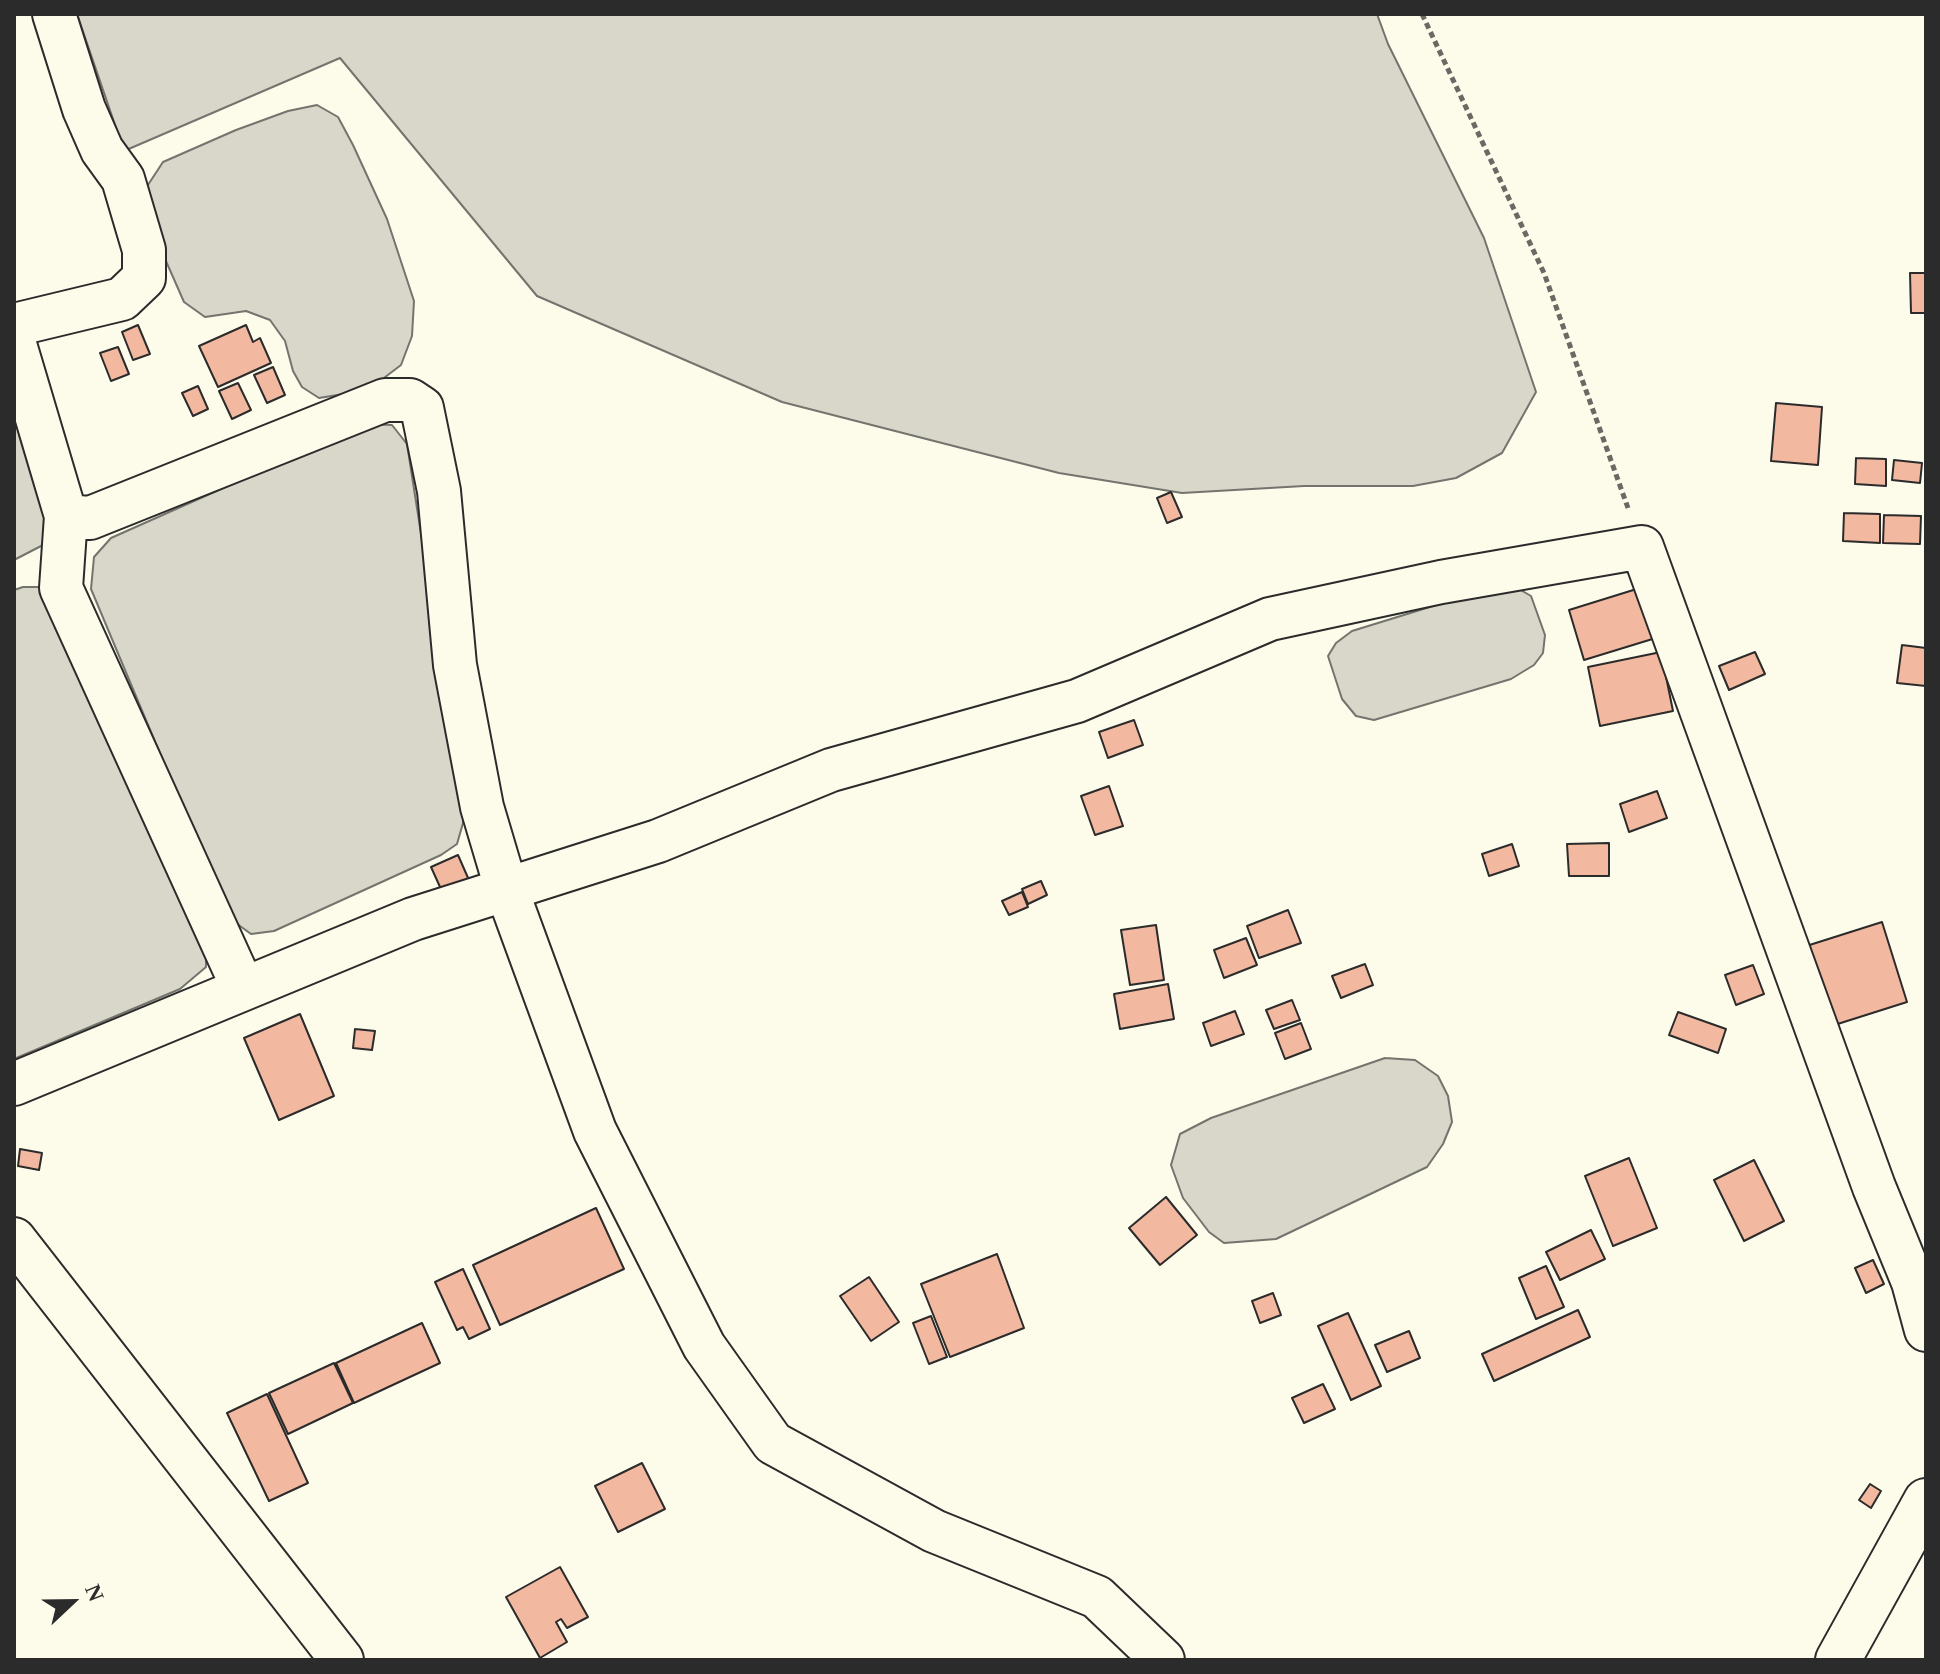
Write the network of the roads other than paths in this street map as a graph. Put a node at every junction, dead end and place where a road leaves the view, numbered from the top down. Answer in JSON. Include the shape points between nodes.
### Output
{"nodes":[{"id":1,"x":54,"y":14,"type":"edge"},
{"id":2,"x":14,"y":325,"type":"edge"},
{"id":3,"x":14,"y":341,"type":"edge"},
{"id":4,"x":66,"y":516,"type":"junction"},
{"id":5,"x":506,"y":888,"type":"junction"},
{"id":6,"x":243,"y":988,"type":"junction"},
{"id":7,"x":14,"y":1084,"type":"edge"},
{"id":8,"x":14,"y":1239,"type":"edge"},
{"id":9,"x":1926,"y":1330,"type":"edge"},
{"id":10,"x":1926,"y":1501,"type":"edge"},
{"id":11,"x":342,"y":1660,"type":"edge"},
{"id":12,"x":1163,"y":1660,"type":"edge"},
{"id":13,"x":1838,"y":1660,"type":"edge"}],
"edges":[{"from":1,"to":2,"type":"street","via":[[84,109],[102,150],[123,179],[144,250],[144,278],[122,299]]},
{"from":3,"to":4,"type":"street"},
{"from":4,"to":5,"type":"street","via":[[90,518],[385,400],[417,402],[427,423],[439,491],[455,665],[482,807]]},
{"from":4,"to":6,"type":"street","via":[[61,588]]},
{"from":5,"to":6,"type":"street","via":[[413,919]]},
{"from":5,"to":9,"type":"street","via":[[658,841],[831,770],[1077,701],[1270,619],[1642,547],[1913,1282]]},
{"from":5,"to":12,"type":"street","via":[[595,1131],[704,1346],[773,1443],[934,1531],[1097,1597]]},
{"from":6,"to":7,"type":"street"},
{"from":8,"to":11,"type":"street"},
{"from":10,"to":13,"type":"highway"}]}
